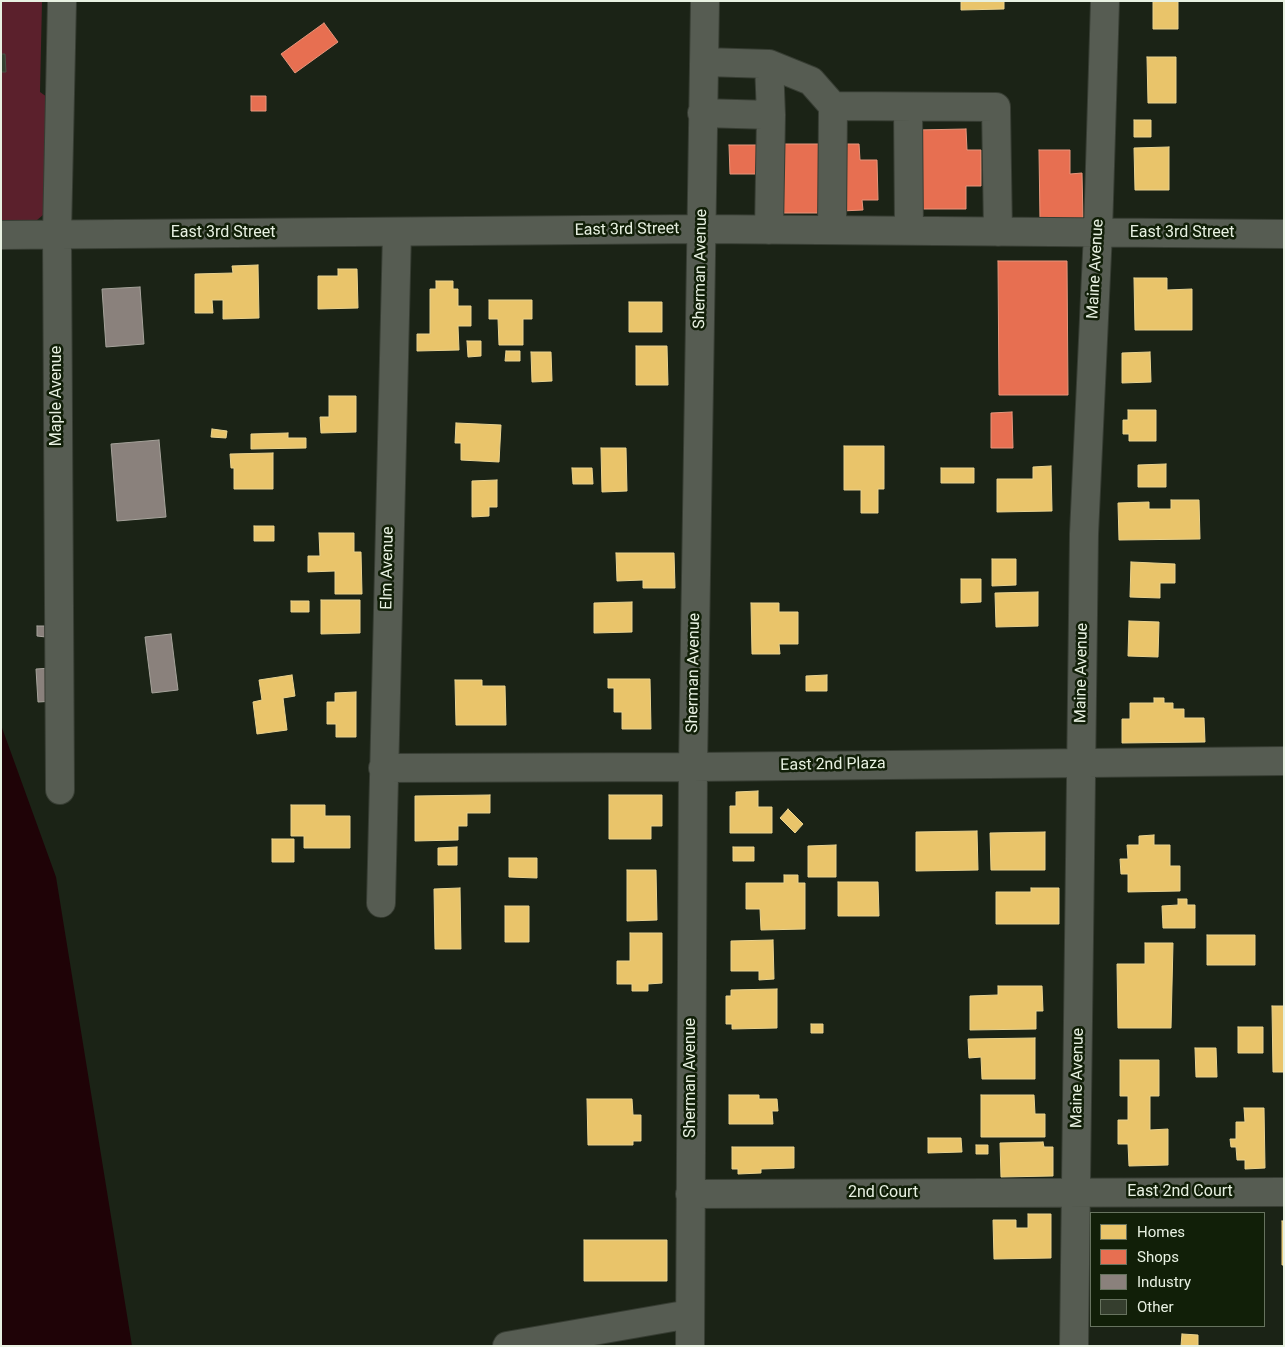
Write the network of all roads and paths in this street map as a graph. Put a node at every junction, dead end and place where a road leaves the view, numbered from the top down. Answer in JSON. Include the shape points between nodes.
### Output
{"nodes":[{"id":1,"x":62,"y":1,"type":"edge"},
{"id":2,"x":705,"y":1,"type":"edge"},
{"id":3,"x":1105,"y":1,"type":"edge"},
{"id":4,"x":705,"y":62,"type":"junction"},
{"id":5,"x":769,"y":64,"type":"junction"},
{"id":6,"x":833,"y":106,"type":"junction"},
{"id":7,"x":908,"y":107,"type":"junction"},
{"id":8,"x":702,"y":113,"type":"junction"},
{"id":9,"x":771,"y":115,"type":"junction"},
{"id":10,"x":702,"y":229,"type":"junction"},
{"id":11,"x":770,"y":230,"type":"junction"},
{"id":12,"x":832,"y":230,"type":"junction"},
{"id":13,"x":909,"y":231,"type":"junction"},
{"id":14,"x":397,"y":232,"type":"junction"},
{"id":15,"x":998,"y":232,"type":"junction"},
{"id":16,"x":1098,"y":232,"type":"junction"},
{"id":17,"x":57,"y":234,"type":"junction"},
{"id":18,"x":1284,"y":234,"type":"edge"},
{"id":19,"x":1,"y":235,"type":"edge"},
{"id":20,"x":1284,"y":761,"type":"edge"},
{"id":21,"x":1081,"y":762,"type":"junction"},
{"id":22,"x":383,"y":768,"type":"junction"},
{"id":23,"x":693,"y":768,"type":"junction"},
{"id":24,"x":60,"y":790,"type":"dead end"},
{"id":25,"x":381,"y":903,"type":"dead end"},
{"id":26,"x":1284,"y":1192,"type":"edge"},
{"id":27,"x":1077,"y":1193,"type":"junction"},
{"id":28,"x":690,"y":1194,"type":"junction"},
{"id":29,"x":690,"y":1314,"type":"junction"},
{"id":30,"x":507,"y":1346,"type":"edge"},
{"id":31,"x":690,"y":1346,"type":"edge"},
{"id":32,"x":1074,"y":1346,"type":"edge"}],
"edges":[{"from":1,"to":17,"type":"street","name":"Maple Avenue"},
{"from":2,"to":4,"type":"street","name":"Sherman Avenue"},
{"from":3,"to":16,"type":"street","name":"Maine Avenue"},
{"from":4,"to":5,"type":"street"},
{"from":4,"to":8,"type":"street","name":"Sherman Avenue"},
{"from":5,"to":6,"type":"street","via":[[811,81]]},
{"from":5,"to":9,"type":"street"},
{"from":6,"to":7,"type":"street"},
{"from":6,"to":12,"type":"street"},
{"from":7,"to":13,"type":"street"},
{"from":7,"to":15,"type":"street","via":[[996,107]]},
{"from":8,"to":9,"type":"street"},
{"from":8,"to":10,"type":"street","name":"Sherman Avenue"},
{"from":9,"to":11,"type":"street"},
{"from":10,"to":11,"type":"street","name":"East 3rd Street"},
{"from":10,"to":14,"type":"street","name":"East 3rd Street"},
{"from":10,"to":23,"type":"street","name":"Sherman Avenue"},
{"from":11,"to":12,"type":"street","name":"East 3rd Street"},
{"from":12,"to":13,"type":"street","name":"East 3rd Street"},
{"from":13,"to":15,"type":"street","name":"East 3rd Street"},
{"from":14,"to":17,"type":"street","name":"East 3rd Street"},
{"from":14,"to":22,"type":"street","name":"Elm Avenue"},
{"from":15,"to":16,"type":"street","name":"East 3rd Street"},
{"from":16,"to":18,"type":"street","name":"East 3rd Street"},
{"from":16,"to":21,"type":"street","name":"Maine Avenue","via":[[1084,534]]},
{"from":17,"to":19,"type":"street","name":"East 3rd Street"},
{"from":17,"to":24,"type":"street","name":"Maple Avenue"},
{"from":20,"to":21,"type":"street","name":"East 2nd Plaza"},
{"from":21,"to":23,"type":"street","name":"East 2nd Plaza"},
{"from":21,"to":27,"type":"street","name":"Maine Avenue"},
{"from":22,"to":23,"type":"street","name":"East 2nd Plaza"},
{"from":22,"to":25,"type":"street","name":"Elm Avenue"},
{"from":23,"to":28,"type":"street","name":"Sherman Avenue"},
{"from":26,"to":27,"type":"street","name":"East 2nd Court"},
{"from":27,"to":28,"type":"street","name":"2nd Court"},
{"from":27,"to":32,"type":"street","name":"Maine Avenue"},
{"from":28,"to":29,"type":"street","name":"Sherman Avenue"},
{"from":29,"to":30,"type":"street"},
{"from":29,"to":31,"type":"street","name":"Sherman Avenue"}]}
